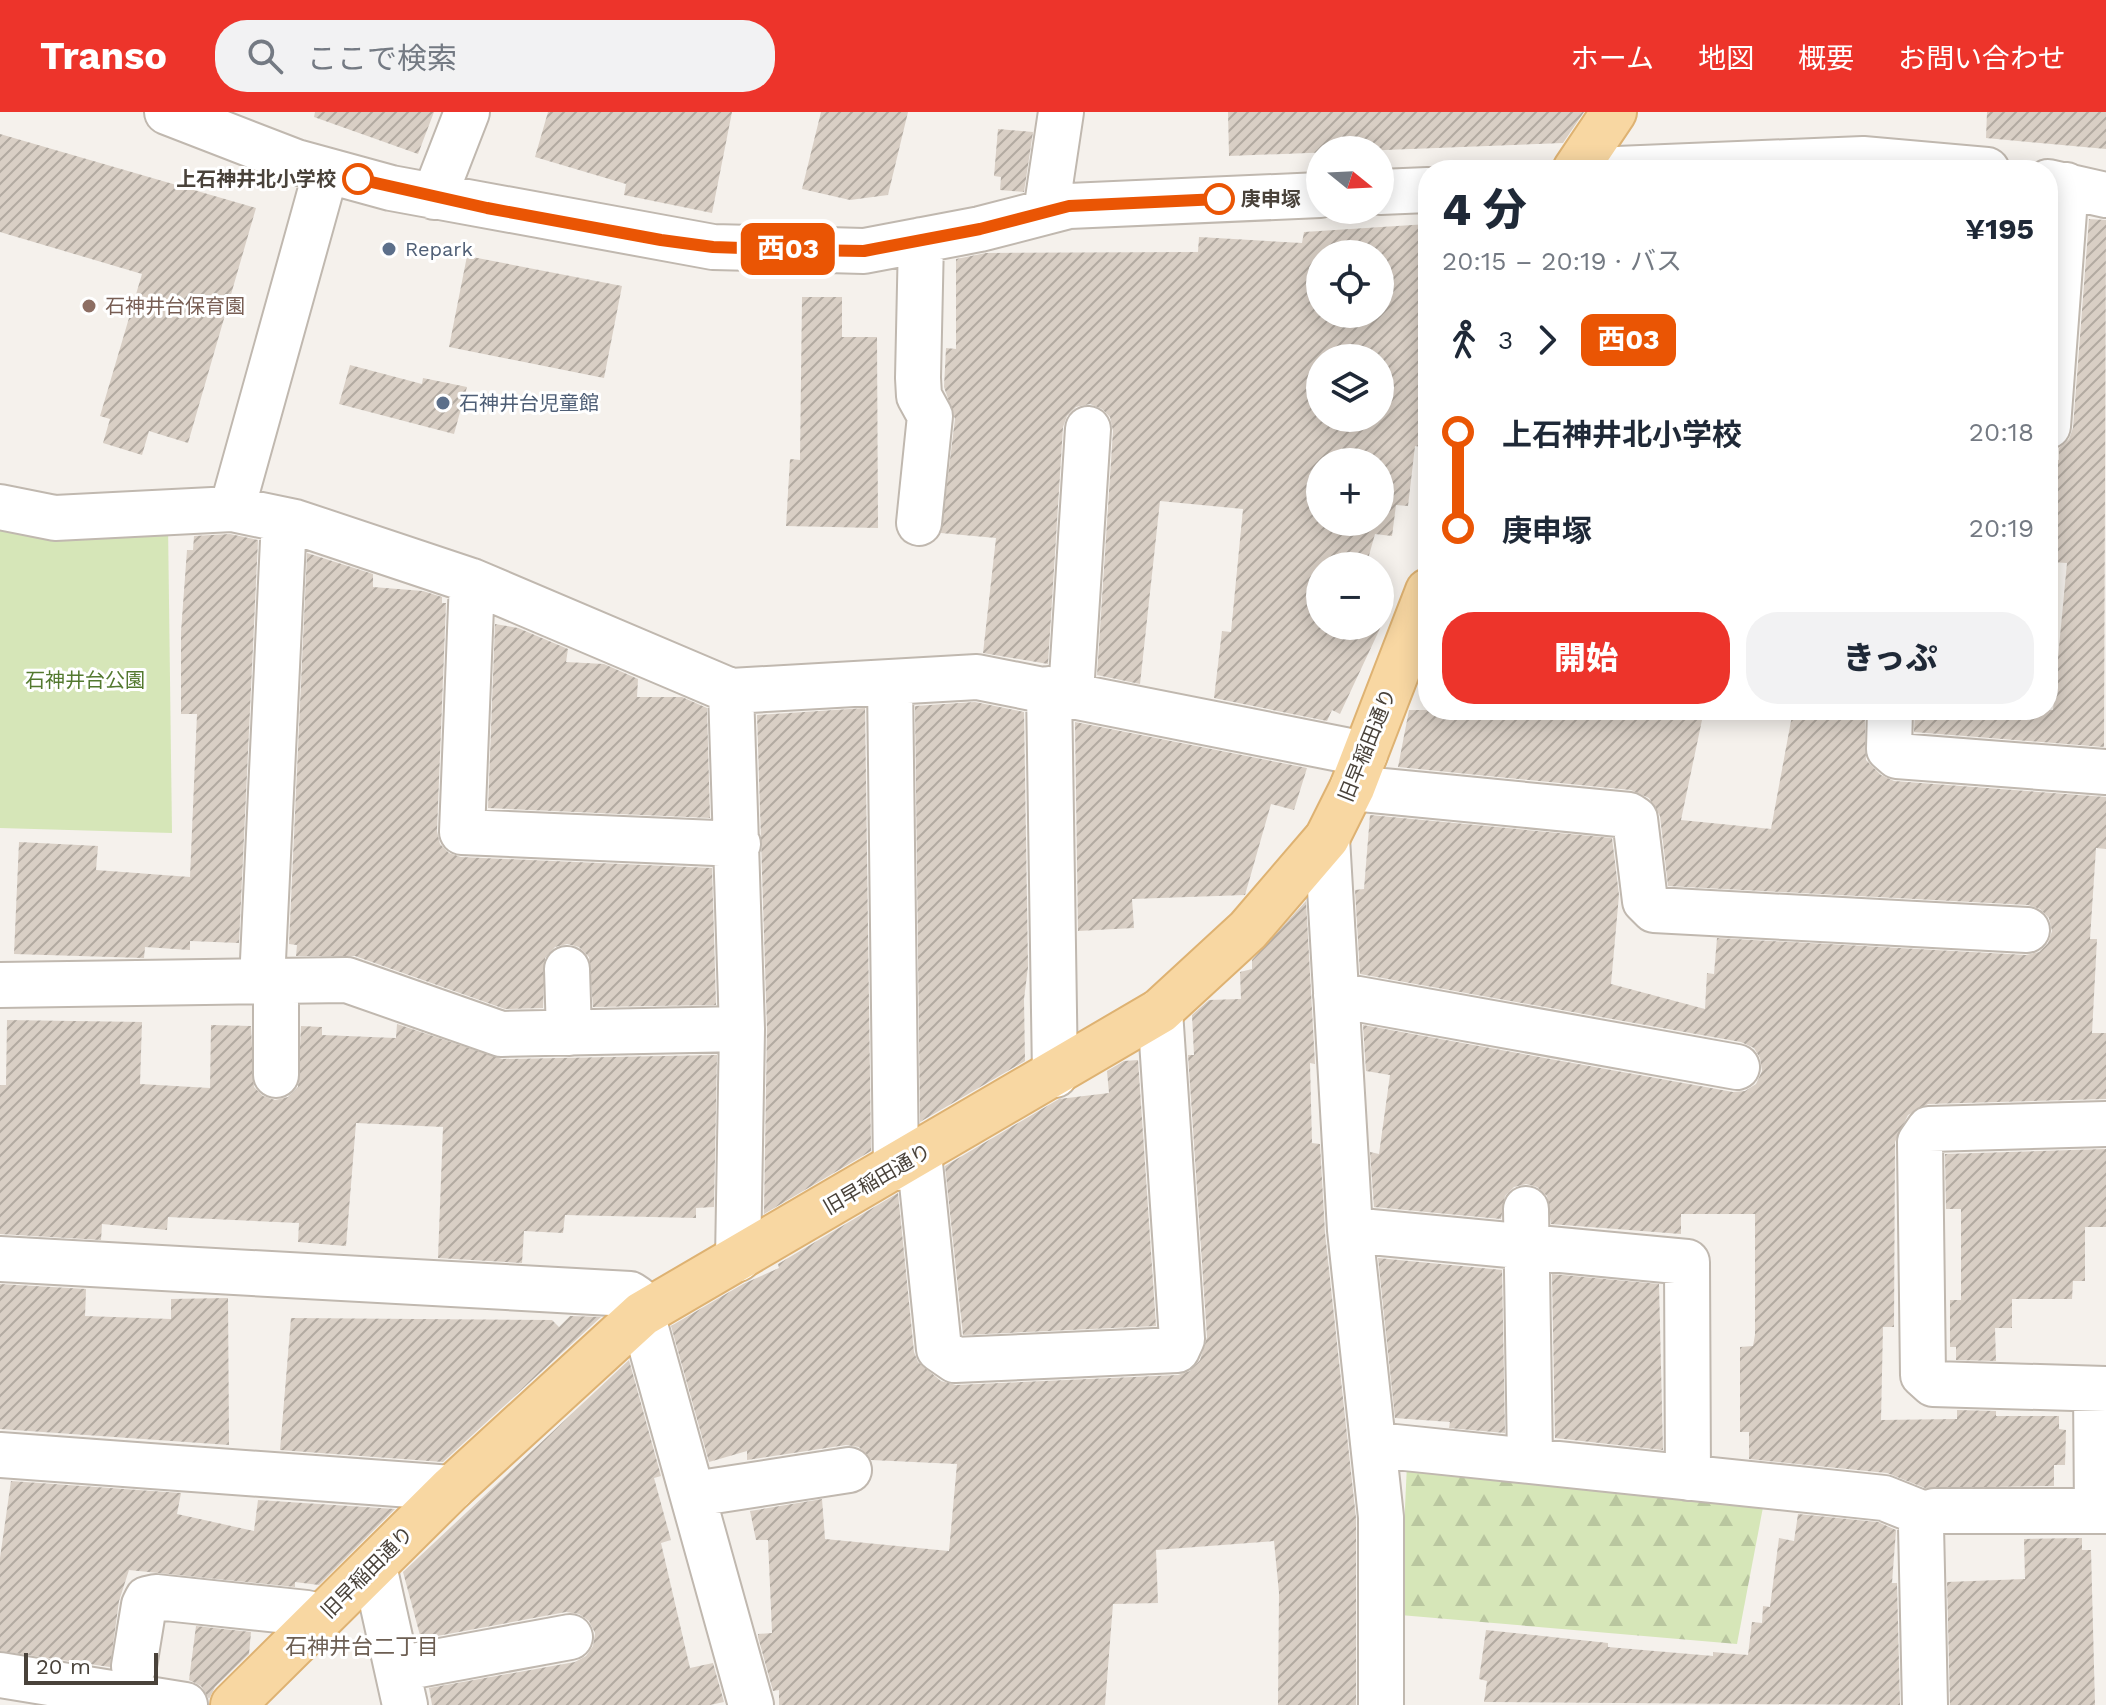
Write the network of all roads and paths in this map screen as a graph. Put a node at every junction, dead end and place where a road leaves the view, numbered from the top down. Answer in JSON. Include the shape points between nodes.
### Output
{"nodes":[{"id":1,"x":167,"y":112,"type":"edge"},
{"id":2,"x":467,"y":112,"type":"edge"},
{"id":3,"x":1061,"y":112,"type":"edge"},
{"id":4,"x":1614,"y":112,"type":"edge"},
{"id":5,"x":1582,"y":160,"type":"edge"},
{"id":6,"x":1803,"y":160,"type":"edge"},
{"id":7,"x":1898,"y":160,"type":"edge"},
{"id":8,"x":326,"y":171,"type":"junction"},
{"id":9,"x":2073,"y":187,"type":"edge"},
{"id":10,"x":1418,"y":190,"type":"edge"},
{"id":11,"x":1394,"y":191,"type":"edge"},
{"id":12,"x":1306,"y":196,"type":"edge"},
{"id":13,"x":434,"y":197,"type":"junction"},
{"id":14,"x":1046,"y":212,"type":"junction"},
{"id":15,"x":921,"y":240,"type":"junction"},
{"id":16,"x":2058,"y":330,"type":"edge"},
{"id":17,"x":1088,"y":429,"type":"dead end"},
{"id":18,"x":0,"y":507,"type":"edge"},
{"id":19,"x":232,"y":509,"type":"junction"},
{"id":20,"x":284,"y":520,"type":"junction"},
{"id":21,"x":919,"y":523,"type":"dead end"},
{"id":22,"x":472,"y":581,"type":"junction"},
{"id":23,"x":1418,"y":624,"type":"edge"},
{"id":24,"x":890,"y":682,"type":"junction"},
{"id":25,"x":731,"y":691,"type":"junction"},
{"id":26,"x":1060,"y":691,"type":"junction"},
{"id":27,"x":1890,"y":720,"type":"edge"},
{"id":28,"x":1359,"y":771,"type":"junction"},
{"id":29,"x":2106,"y":772,"type":"edge"},
{"id":30,"x":1327,"y":838,"type":"junction"},
{"id":31,"x":738,"y":844,"type":"junction"},
{"id":32,"x":2027,"y":930,"type":"dead end"},
{"id":33,"x":567,"y":969,"type":"dead end"},
{"id":34,"x":269,"y":981,"type":"junction"},
{"id":35,"x":0,"y":985,"type":"edge"},
{"id":36,"x":1336,"y":995,"type":"junction"},
{"id":37,"x":1160,"y":1011,"type":"junction"},
{"id":38,"x":742,"y":1029,"type":"junction"},
{"id":39,"x":569,"y":1033,"type":"junction"},
{"id":40,"x":1737,"y":1067,"type":"dead end"},
{"id":41,"x":276,"y":1075,"type":"dead end"},
{"id":42,"x":1055,"y":1075,"type":"junction"},
{"id":43,"x":2106,"y":1124,"type":"edge"},
{"id":44,"x":908,"y":1161,"type":"junction"},
{"id":45,"x":1526,"y":1228,"type":"junction"},
{"id":46,"x":1350,"y":1230,"type":"junction"},
{"id":47,"x":0,"y":1259,"type":"edge"},
{"id":48,"x":738,"y":1259,"type":"junction"},
{"id":49,"x":642,"y":1314,"type":"junction"},
{"id":50,"x":2101,"y":1389,"type":"edge"},
{"id":51,"x":1376,"y":1445,"type":"junction"},
{"id":52,"x":0,"y":1455,"type":"edge"},
{"id":53,"x":1530,"y":1459,"type":"junction"},
{"id":54,"x":849,"y":1470,"type":"dead end"},
{"id":55,"x":1688,"y":1478,"type":"junction"},
{"id":56,"x":452,"y":1488,"type":"junction"},
{"id":57,"x":694,"y":1494,"type":"junction"},
{"id":58,"x":2102,"y":1511,"type":"edge"},
{"id":59,"x":1924,"y":1514,"type":"junction"},
{"id":60,"x":374,"y":1566,"type":"junction"},
{"id":61,"x":318,"y":1620,"type":"junction"},
{"id":62,"x":570,"y":1637,"type":"dead end"},
{"id":63,"x":134,"y":1666,"type":"dead end"},
{"id":64,"x":0,"y":1675,"type":"edge"},
{"id":65,"x":401,"y":1687,"type":"edge"},
{"id":66,"x":185,"y":1705,"type":"edge"},
{"id":67,"x":233,"y":1705,"type":"edge"},
{"id":68,"x":751,"y":1705,"type":"edge"},
{"id":69,"x":1381,"y":1705,"type":"edge"},
{"id":70,"x":1925,"y":1705,"type":"edge"}],
"edges":[{"from":1,"to":8,"type":"street"},
{"from":2,"to":13,"type":"street"},
{"from":3,"to":14,"type":"street"},
{"from":4,"to":5,"type":"main road"},
{"from":6,"to":7,"type":"street"},
{"from":8,"to":13,"type":"street"},
{"from":8,"to":19,"type":"street"},
{"from":9,"to":16,"type":"street"},
{"from":10,"to":11,"type":"street"},
{"from":12,"to":14,"type":"street","via":[[1069,206]]},
{"from":13,"to":15,"type":"street","via":[[713,247],[864,251]]},
{"from":14,"to":15,"type":"street"},
{"from":15,"to":21,"type":"street","via":[[918,378],[919,396],[930,416]]},
{"from":17,"to":26,"type":"street"},
{"from":18,"to":19,"type":"street","via":[[55,518]]},
{"from":19,"to":20,"type":"street"},
{"from":20,"to":22,"type":"street"},
{"from":20,"to":34,"type":"street"},
{"from":22,"to":25,"type":"street"},
{"from":22,"to":31,"type":"street","via":[[462,832]]},
{"from":23,"to":28,"type":"main road","name":"旧早稲田通り"},
{"from":24,"to":25,"type":"street"},
{"from":24,"to":26,"type":"street","via":[[977,677]]},
{"from":24,"to":44,"type":"street"},
{"from":25,"to":31,"type":"street"},
{"from":26,"to":28,"type":"street"},
{"from":26,"to":42,"type":"street"},
{"from":27,"to":29,"type":"street","via":[[1889,749],[1897,756]]},
{"from":28,"to":30,"type":"main road","name":"旧早稲田通り"},
{"from":28,"to":32,"type":"street","via":[[1629,815],[1635,819],[1645,901],[1654,910]]},
{"from":30,"to":36,"type":"street"},
{"from":30,"to":37,"type":"main road","name":"旧早稲田通り","via":[[1248,930]]},
{"from":31,"to":38,"type":"street"},
{"from":33,"to":39,"type":"street"},
{"from":34,"to":35,"type":"street"},
{"from":34,"to":39,"type":"street","via":[[347,980],[501,1034]]},
{"from":34,"to":41,"type":"street"},
{"from":36,"to":40,"type":"street"},
{"from":36,"to":46,"type":"street"},
{"from":37,"to":42,"type":"main road","name":"旧早稲田通り"},
{"from":37,"to":44,"type":"street","via":[[1182,1339],[1177,1350],[955,1360],[945,1356],[939,1349]]},
{"from":38,"to":39,"type":"street"},
{"from":38,"to":48,"type":"street"},
{"from":42,"to":44,"type":"main road","name":"旧早稲田通り"},
{"from":43,"to":50,"type":"street","via":[[1929,1129],[1920,1142],[1927,1381]]},
{"from":44,"to":48,"type":"main road","name":"旧早稲田通り"},
{"from":45,"to":46,"type":"street"},
{"from":45,"to":53,"type":"street"},
{"from":45,"to":55,"type":"street","via":[[1687,1262]]},
{"from":46,"to":51,"type":"street"},
{"from":47,"to":49,"type":"street","via":[[620,1292],[636,1298]]},
{"from":48,"to":49,"type":"main road","name":"旧早稲田通り"},
{"from":49,"to":56,"type":"main road","name":"旧早稲田通り"},
{"from":49,"to":57,"type":"street"},
{"from":50,"to":58,"type":"street"},
{"from":51,"to":53,"type":"street"},
{"from":51,"to":69,"type":"street"},
{"from":52,"to":56,"type":"street"},
{"from":53,"to":55,"type":"street"},
{"from":54,"to":57,"type":"street"},
{"from":55,"to":59,"type":"street","via":[[1884,1498]]},
{"from":56,"to":60,"type":"main road","name":"旧早稲田通り"},
{"from":57,"to":68,"type":"street"},
{"from":58,"to":59,"type":"street"},
{"from":59,"to":70,"type":"street"},
{"from":60,"to":61,"type":"main road","name":"旧早稲田通り"},
{"from":60,"to":65,"type":"street"},
{"from":61,"to":63,"type":"street","via":[[307,1613],[147,1599]]},
{"from":61,"to":67,"type":"main road","name":"旧早稲田通り"},
{"from":62,"to":65,"type":"street"},
{"from":64,"to":66,"type":"street"}]}
